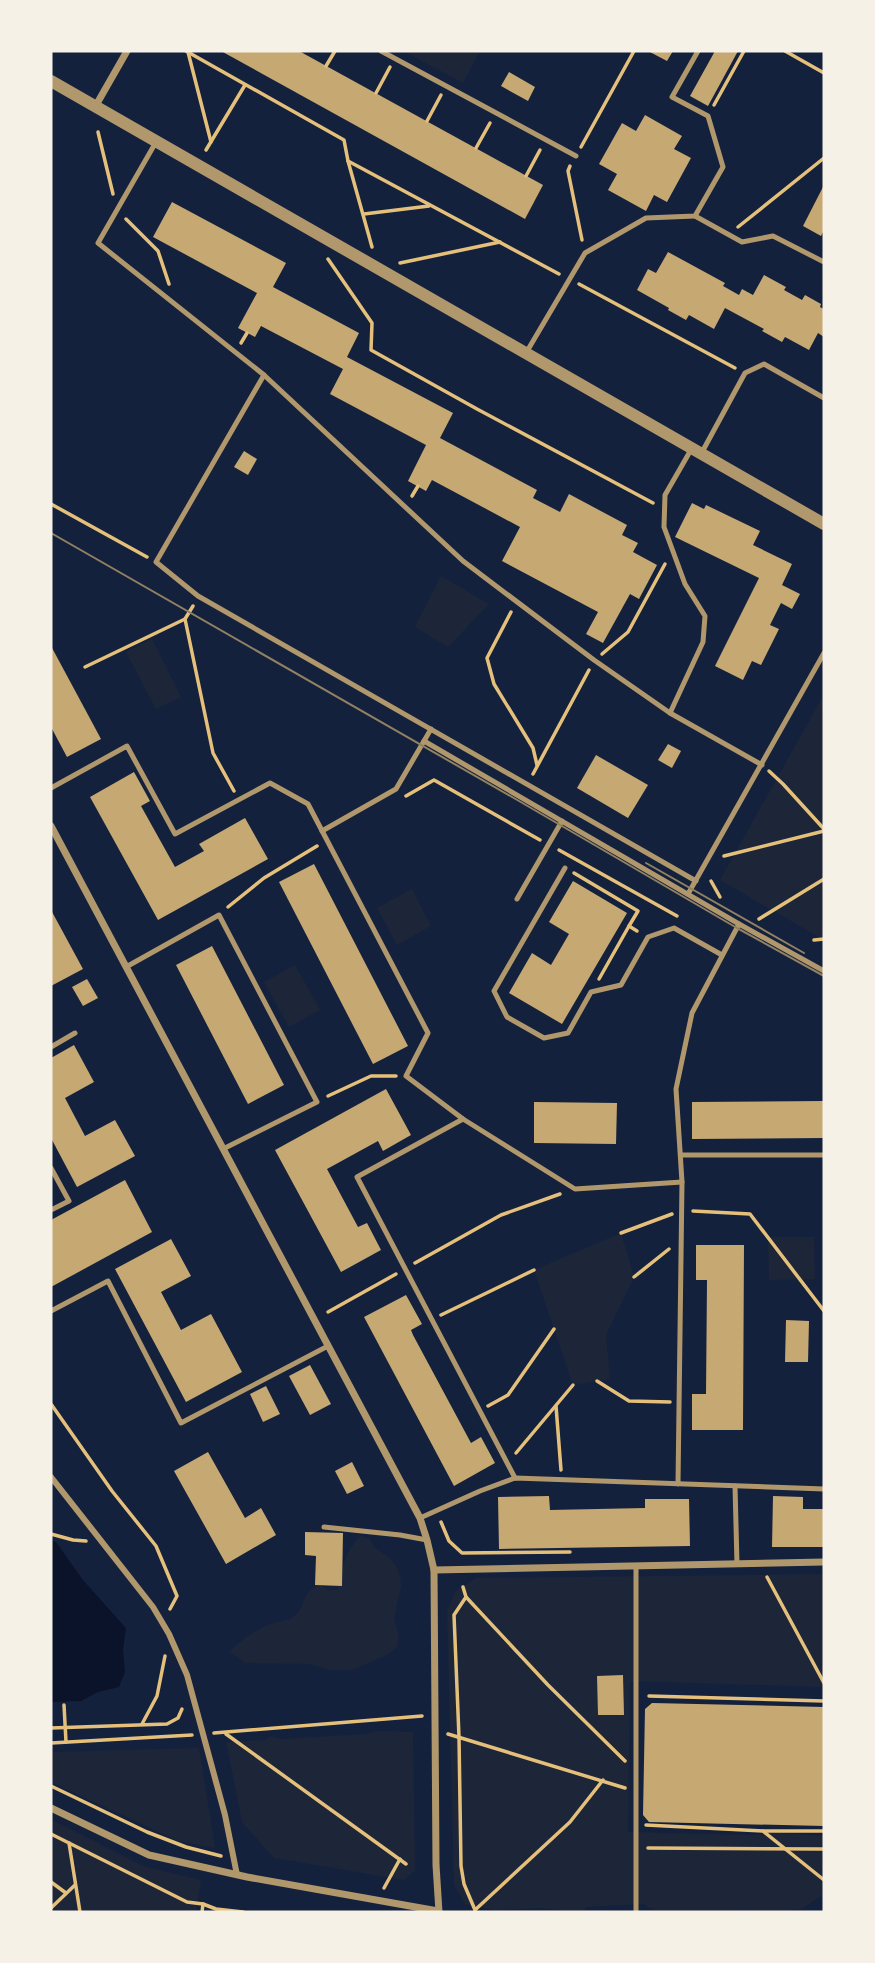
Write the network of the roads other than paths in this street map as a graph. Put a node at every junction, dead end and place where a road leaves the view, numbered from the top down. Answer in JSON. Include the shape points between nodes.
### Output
{"nodes":[{"id":1,"x":127,"y":51,"type":"edge"},
{"id":2,"x":381,"y":51,"type":"edge"},
{"id":3,"x":698,"y":51,"type":"edge"},
{"id":4,"x":51,"y":81,"type":"edge"},
{"id":5,"x":95,"y":107,"type":"junction"},
{"id":6,"x":156,"y":142,"type":"junction"},
{"id":7,"x":576,"y":156,"type":"road end"},
{"id":8,"x":695,"y":216,"type":"junction"},
{"id":9,"x":824,"y":262,"type":"edge"},
{"id":10,"x":526,"y":353,"type":"junction"},
{"id":11,"x":264,"y":375,"type":"junction"},
{"id":12,"x":824,"y":398,"type":"edge"},
{"id":13,"x":697,"y":451,"type":"junction"},
{"id":14,"x":824,"y":524,"type":"edge"},
{"id":15,"x":824,"y":653,"type":"edge"},
{"id":16,"x":670,"y":713,"type":"junction"},
{"id":17,"x":431,"y":729,"type":"junction"},
{"id":18,"x":424,"y":741,"type":"junction"},
{"id":19,"x":762,"y":765,"type":"junction"},
{"id":20,"x":51,"y":788,"type":"edge"},
{"id":21,"x":562,"y":821,"type":"junction"},
{"id":22,"x":51,"y":826,"type":"edge"},
{"id":23,"x":323,"y":831,"type":"junction"},
{"id":24,"x":565,"y":868,"type":"road end"},
{"id":25,"x":696,"y":881,"type":"junction"},
{"id":26,"x":688,"y":894,"type":"junction"},
{"id":27,"x":517,"y":899,"type":"dead end"},
{"id":28,"x":739,"y":924,"type":"junction"},
{"id":29,"x":722,"y":956,"type":"junction"},
{"id":30,"x":126,"y":967,"type":"junction"},
{"id":31,"x":824,"y":971,"type":"edge"},
{"id":32,"x":75,"y":1033,"type":"dead end"},
{"id":33,"x":51,"y":1047,"type":"edge"},
{"id":34,"x":463,"y":1119,"type":"junction"},
{"id":35,"x":223,"y":1149,"type":"junction"},
{"id":36,"x":681,"y":1155,"type":"junction"},
{"id":37,"x":824,"y":1155,"type":"edge"},
{"id":38,"x":51,"y":1168,"type":"edge"},
{"id":39,"x":682,"y":1182,"type":"junction"},
{"id":40,"x":51,"y":1210,"type":"edge"},
{"id":41,"x":51,"y":1311,"type":"edge"},
{"id":42,"x":328,"y":1346,"type":"junction"},
{"id":43,"x":51,"y":1477,"type":"edge"},
{"id":44,"x":515,"y":1478,"type":"junction"},
{"id":45,"x":678,"y":1484,"type":"junction"},
{"id":46,"x":734,"y":1486,"type":"junction"},
{"id":47,"x":824,"y":1489,"type":"edge"},
{"id":48,"x":420,"y":1518,"type":"junction"},
{"id":49,"x":324,"y":1527,"type":"dead end"},
{"id":50,"x":427,"y":1540,"type":"junction"},
{"id":51,"x":824,"y":1562,"type":"edge"},
{"id":52,"x":737,"y":1564,"type":"junction"},
{"id":53,"x":636,"y":1566,"type":"junction"},
{"id":54,"x":433,"y":1570,"type":"junction"},
{"id":55,"x":51,"y":1808,"type":"edge"},
{"id":56,"x":237,"y":1875,"type":"junction"},
{"id":57,"x":438,"y":1912,"type":"edge"},
{"id":58,"x":636,"y":1912,"type":"edge"}],
"edges":[{"from":1,"to":5,"type":"street"},
{"from":2,"to":7,"type":"lane"},
{"from":3,"to":8,"type":"lane","via":[[672,97],[708,116],[723,166]]},
{"from":4,"to":5,"type":"street"},
{"from":5,"to":6,"type":"street"},
{"from":6,"to":10,"type":"street"},
{"from":6,"to":11,"type":"lane","via":[[98,243]]},
{"from":8,"to":9,"type":"lane","via":[[742,243],[773,236]]},
{"from":8,"to":10,"type":"lane","via":[[646,218],[585,253]]},
{"from":10,"to":13,"type":"street"},
{"from":11,"to":16,"type":"lane","via":[[463,561]]},
{"from":11,"to":17,"type":"lane","via":[[156,562],[198,597]]},
{"from":12,"to":13,"type":"lane","via":[[764,364],[745,373]]},
{"from":13,"to":14,"type":"street"},
{"from":13,"to":16,"type":"lane","via":[[665,495],[664,527],[685,584],[705,616],[703,642]]},
{"from":15,"to":19,"type":"lane"},
{"from":16,"to":19,"type":"lane"},
{"from":17,"to":18,"type":"lane"},
{"from":17,"to":25,"type":"lane"},
{"from":18,"to":21,"type":"lane"},
{"from":18,"to":23,"type":"lane","via":[[396,789]]},
{"from":19,"to":25,"type":"lane"},
{"from":20,"to":23,"type":"lane","via":[[127,746],[174,834],[270,783],[308,804]]},
{"from":21,"to":26,"type":"lane"},
{"from":21,"to":27,"type":"lane"},
{"from":22,"to":30,"type":"street"},
{"from":23,"to":34,"type":"lane","via":[[428,1033],[406,1076]]},
{"from":24,"to":29,"type":"lane","via":[[494,991],[507,1017],[544,1038],[568,1033],[592,992],[621,985],[648,937],[674,928]]},
{"from":25,"to":26,"type":"lane"},
{"from":26,"to":28,"type":"lane"},
{"from":28,"to":29,"type":"lane"},
{"from":28,"to":31,"type":"lane"},
{"from":29,"to":36,"type":"lane","via":[[692,1013],[681,1063],[676,1089]]},
{"from":30,"to":35,"type":"street"},
{"from":30,"to":35,"type":"lane","via":[[219,915],[317,1102]]},
{"from":32,"to":33,"type":"lane"},
{"from":34,"to":39,"type":"lane","via":[[575,1189]]},
{"from":34,"to":44,"type":"lane","via":[[356,1177]]},
{"from":35,"to":42,"type":"street"},
{"from":36,"to":37,"type":"lane"},
{"from":36,"to":39,"type":"lane"},
{"from":38,"to":40,"type":"lane","via":[[69,1201]]},
{"from":39,"to":45,"type":"lane"},
{"from":41,"to":42,"type":"lane","via":[[108,1281],[181,1423]]},
{"from":42,"to":48,"type":"street"},
{"from":43,"to":56,"type":"street","via":[[153,1607],[187,1675]]},
{"from":44,"to":45,"type":"lane"},
{"from":44,"to":48,"type":"lane"},
{"from":45,"to":46,"type":"lane"},
{"from":46,"to":47,"type":"lane"},
{"from":46,"to":52,"type":"lane"},
{"from":48,"to":50,"type":"street"},
{"from":49,"to":50,"type":"lane"},
{"from":50,"to":54,"type":"street"},
{"from":51,"to":52,"type":"street"},
{"from":52,"to":53,"type":"street"},
{"from":53,"to":54,"type":"street"},
{"from":53,"to":58,"type":"lane"},
{"from":54,"to":57,"type":"street"},
{"from":55,"to":56,"type":"street","via":[[149,1855]]},
{"from":56,"to":57,"type":"street"}]}
